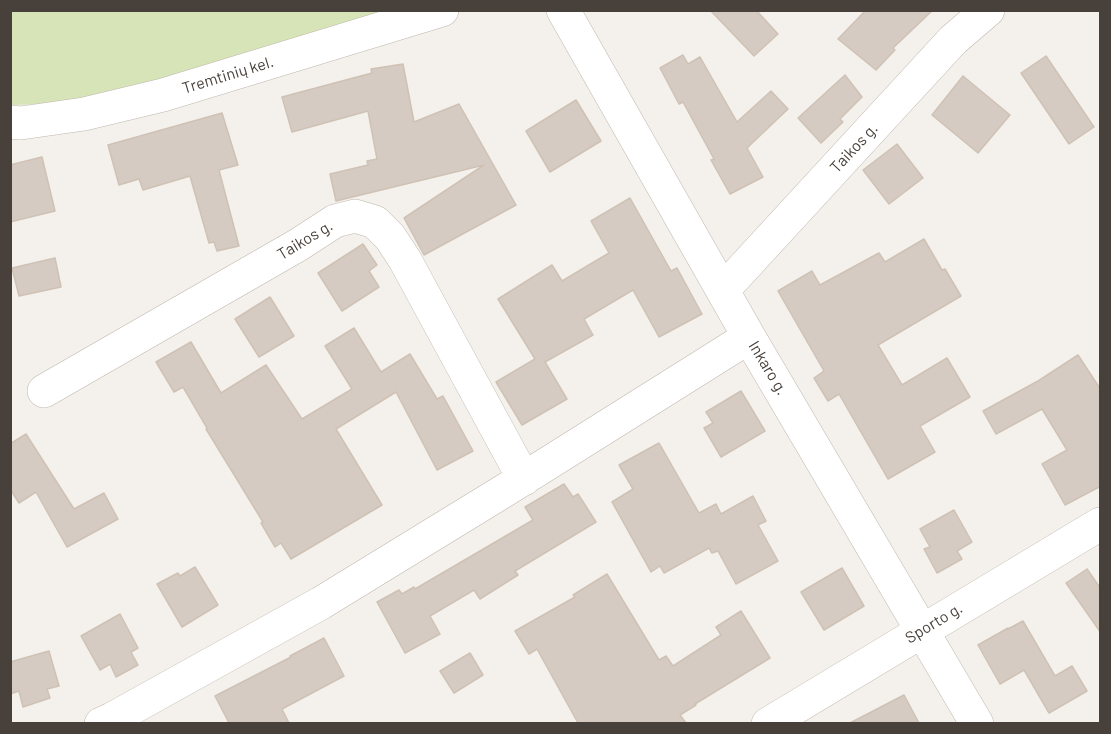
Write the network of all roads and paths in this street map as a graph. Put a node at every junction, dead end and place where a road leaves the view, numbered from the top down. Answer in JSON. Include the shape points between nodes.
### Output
{"nodes":[{"id":1,"x":442,"y":10,"type":"edge"},
{"id":2,"x":563,"y":10,"type":"edge"},
{"id":3,"x":988,"y":10,"type":"edge"},
{"id":4,"x":10,"y":122,"type":"edge"},
{"id":5,"x":723,"y":290,"type":"junction"},
{"id":6,"x":749,"y":337,"type":"junction"},
{"id":7,"x":44,"y":391,"type":"dead end"},
{"id":8,"x":524,"y":478,"type":"junction"},
{"id":9,"x":1101,"y":524,"type":"edge"},
{"id":10,"x":922,"y":630,"type":"junction"},
{"id":11,"x":101,"y":723,"type":"edge"},
{"id":12,"x":768,"y":723,"type":"edge"},
{"id":13,"x":977,"y":723,"type":"edge"}],
"edges":[{"from":1,"to":4,"type":"street","name":"Tremtinių kel.","via":[[163,95],[84,114]]},
{"from":2,"to":5,"type":"street","name":"Inkaro g."},
{"from":3,"to":5,"type":"street","name":"Taikos g.","via":[[953,40]]},
{"from":5,"to":6,"type":"street","name":"Inkaro g."},
{"from":6,"to":8,"type":"street"},
{"from":6,"to":10,"type":"street","name":"Inkaro g."},
{"from":7,"to":8,"type":"street","name":"Taikos g.","via":[[335,221],[355,216],[375,222],[405,260]]},
{"from":8,"to":11,"type":"street","via":[[321,603]]},
{"from":9,"to":10,"type":"street","name":"Sporto g."},
{"from":10,"to":12,"type":"street","name":"Sporto g."},
{"from":10,"to":13,"type":"street","name":"Inkaro g."}]}
